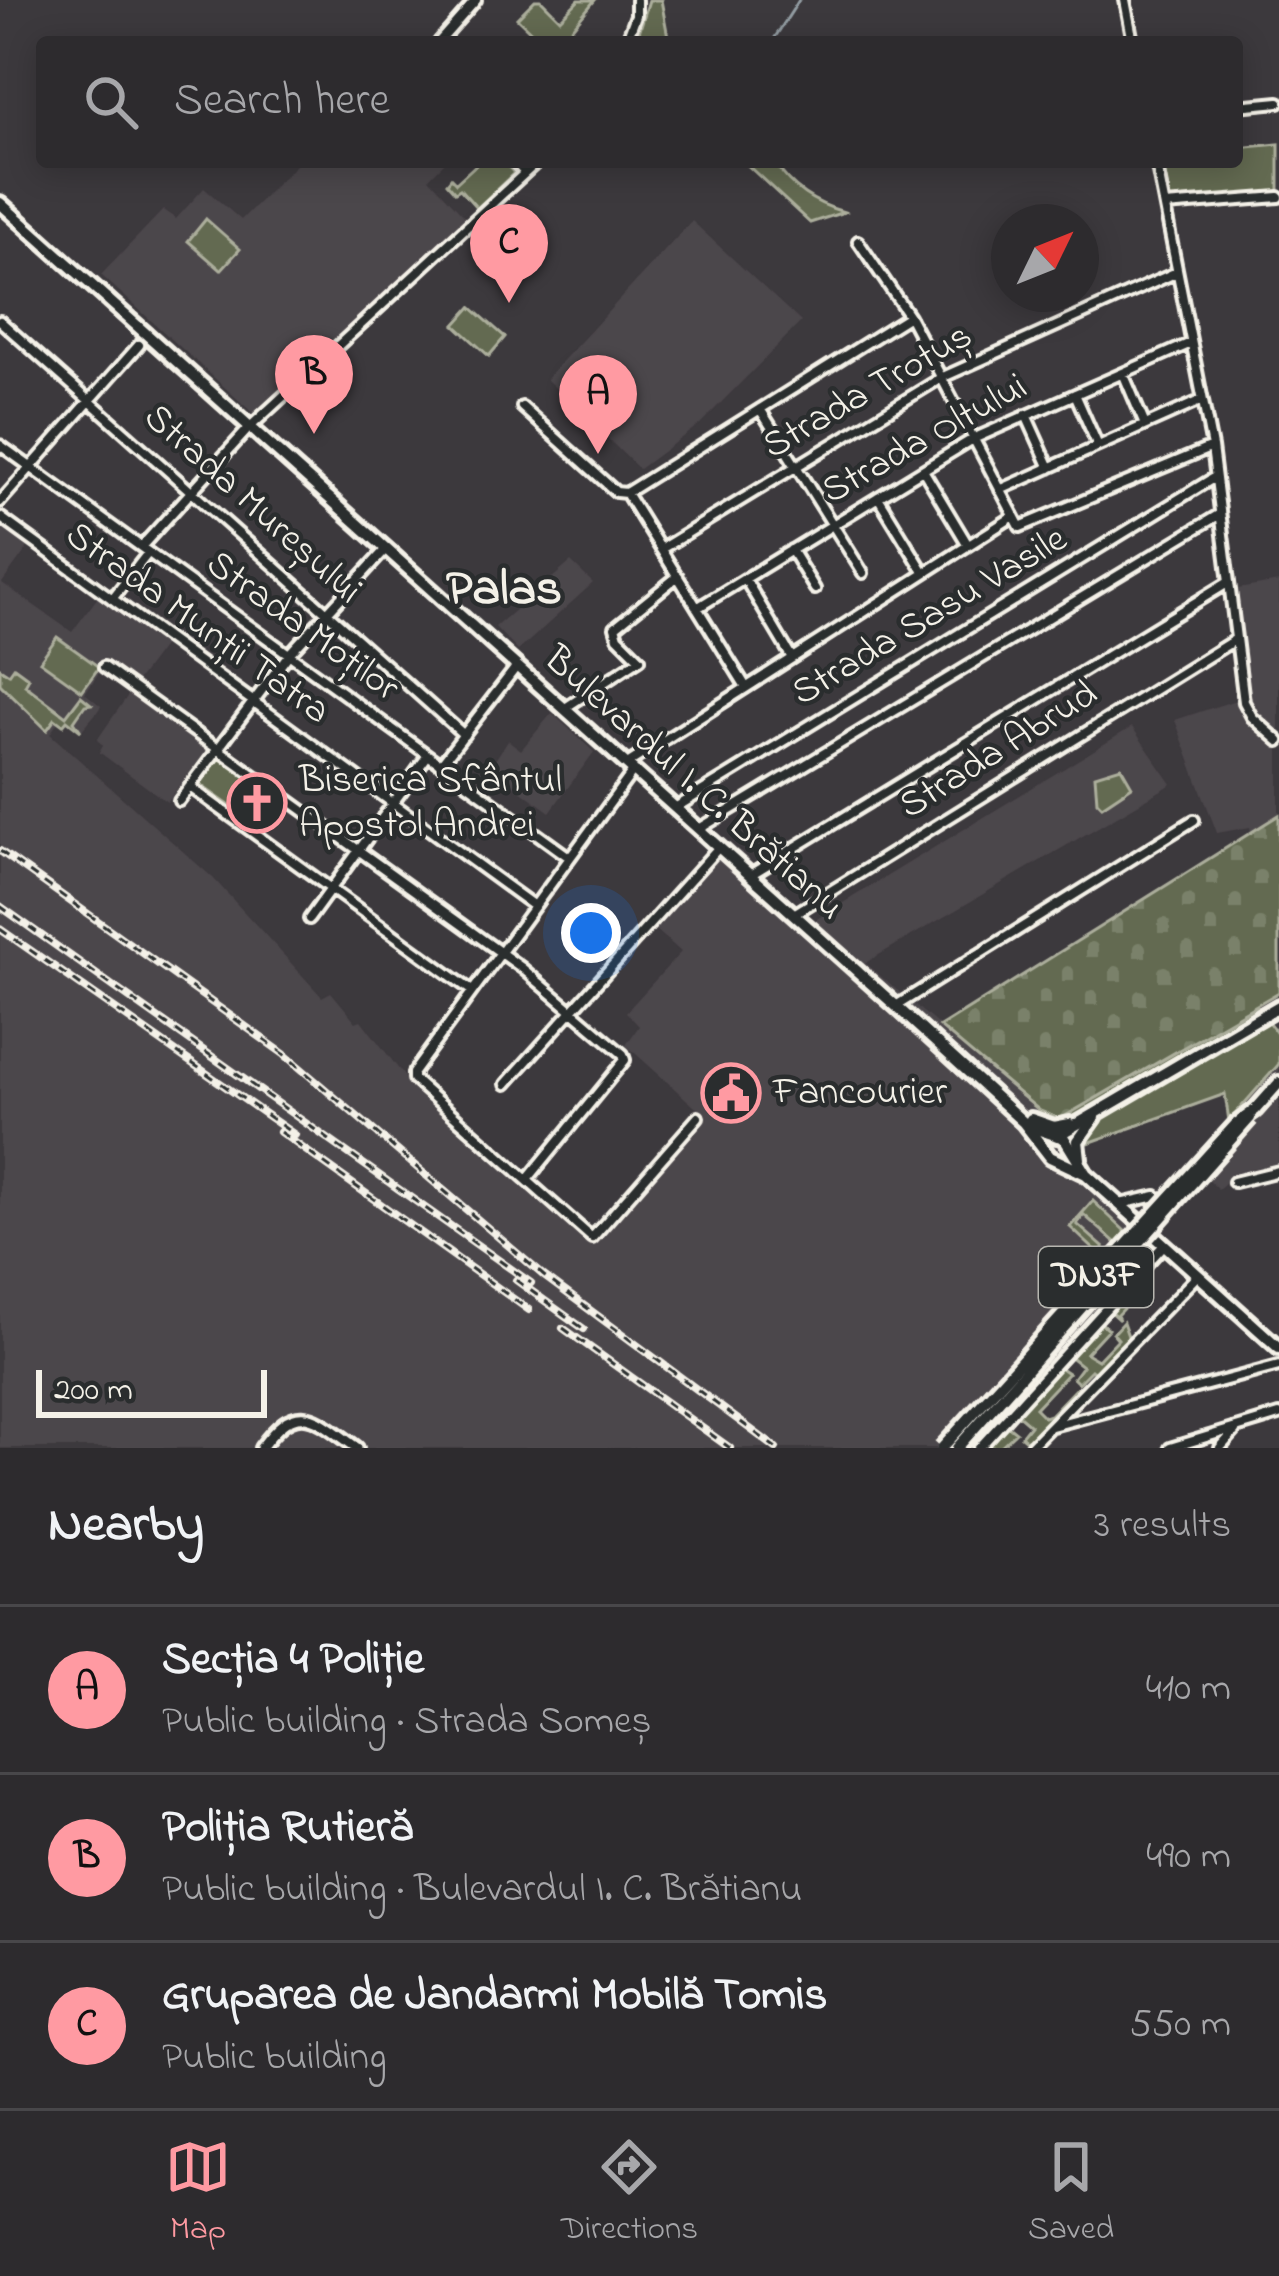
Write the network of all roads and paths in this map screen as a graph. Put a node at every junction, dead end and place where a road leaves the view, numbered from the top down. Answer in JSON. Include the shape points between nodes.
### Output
{"nodes":[{"id":1,"x":476,"y":0,"type":"edge"},
{"id":2,"x":636,"y":0,"type":"edge"},
{"id":3,"x":1125,"y":0,"type":"edge"},
{"id":4,"x":445,"y":36,"type":"edge"},
{"id":5,"x":628,"y":36,"type":"edge"},
{"id":6,"x":1131,"y":36,"type":"edge"},
{"id":7,"x":1279,"y":102,"type":"edge"},
{"id":8,"x":1243,"y":105,"type":"edge"},
{"id":9,"x":520,"y":168,"type":"edge"},
{"id":10,"x":530,"y":168,"type":"edge"},
{"id":11,"x":1157,"y":168,"type":"edge"},
{"id":12,"x":525,"y":173,"type":"junction"},
{"id":13,"x":1279,"y":197,"type":"edge"},
{"id":14,"x":0,"y":203,"type":"edge"},
{"id":15,"x":1165,"y":206,"type":"junction"},
{"id":16,"x":857,"y":241,"type":"dead end"},
{"id":17,"x":1178,"y":272,"type":"junction"},
{"id":18,"x":908,"y":316,"type":"junction"},
{"id":19,"x":0,"y":321,"type":"edge"},
{"id":20,"x":1191,"y":343,"type":"junction"},
{"id":21,"x":140,"y":345,"type":"dead end"},
{"id":22,"x":1123,"y":373,"type":"junction"},
{"id":23,"x":941,"y":378,"type":"junction"},
{"id":24,"x":1075,"y":394,"type":"junction"},
{"id":25,"x":1202,"y":400,"type":"junction"},
{"id":26,"x":90,"y":401,"type":"junction"},
{"id":27,"x":522,"y":407,"type":"dead end"},
{"id":28,"x":760,"y":409,"type":"junction"},
{"id":29,"x":1026,"y":416,"type":"junction"},
{"id":30,"x":1144,"y":425,"type":"junction"},
{"id":31,"x":250,"y":428,"type":"junction"},
{"id":32,"x":973,"y":439,"type":"junction"},
{"id":33,"x":0,"y":445,"type":"edge"},
{"id":34,"x":1098,"y":446,"type":"junction"},
{"id":35,"x":1212,"y":447,"type":"junction"},
{"id":36,"x":796,"y":466,"type":"junction"},
{"id":37,"x":31,"y":467,"type":"junction"},
{"id":38,"x":1050,"y":467,"type":"junction"},
{"id":39,"x":923,"y":470,"type":"junction"},
{"id":40,"x":1216,"y":477,"type":"junction"},
{"id":41,"x":1000,"y":490,"type":"junction"},
{"id":42,"x":191,"y":491,"type":"junction"},
{"id":43,"x":626,"y":493,"type":"junction"},
{"id":44,"x":878,"y":497,"type":"junction"},
{"id":45,"x":0,"y":502,"type":"edge"},
{"id":46,"x":1220,"y":514,"type":"junction"},
{"id":47,"x":1014,"y":516,"type":"junction"},
{"id":48,"x":0,"y":518,"type":"edge"},
{"id":49,"x":833,"y":525,"type":"junction"},
{"id":50,"x":968,"y":545,"type":"junction"},
{"id":51,"x":386,"y":549,"type":"junction"},
{"id":52,"x":661,"y":549,"type":"junction"},
{"id":53,"x":144,"y":550,"type":"junction"},
{"id":54,"x":791,"y":550,"type":"junction"},
{"id":55,"x":925,"y":573,"type":"junction"},
{"id":56,"x":863,"y":574,"type":"dead end"},
{"id":57,"x":678,"y":576,"type":"junction"},
{"id":58,"x":745,"y":579,"type":"junction"},
{"id":59,"x":1229,"y":582,"type":"junction"},
{"id":60,"x":815,"y":590,"type":"dead end"},
{"id":61,"x":112,"y":599,"type":"junction"},
{"id":62,"x":697,"y":608,"type":"junction"},
{"id":63,"x":327,"y":613,"type":"junction"},
{"id":64,"x":1236,"y":639,"type":"junction"},
{"id":65,"x":289,"y":654,"type":"junction"},
{"id":66,"x":792,"y":658,"type":"junction"},
{"id":67,"x":517,"y":666,"type":"junction"},
{"id":68,"x":104,"y":667,"type":"dead end"},
{"id":69,"x":746,"y":688,"type":"junction"},
{"id":70,"x":253,"y":702,"type":"junction"},
{"id":71,"x":565,"y":708,"type":"junction"},
{"id":72,"x":464,"y":735,"type":"junction"},
{"id":73,"x":1279,"y":741,"type":"edge"},
{"id":74,"x":218,"y":749,"type":"junction"},
{"id":75,"x":428,"y":755,"type":"junction"},
{"id":76,"x":441,"y":764,"type":"junction"},
{"id":77,"x":630,"y":767,"type":"junction"},
{"id":78,"x":190,"y":787,"type":"junction"},
{"id":79,"x":179,"y":801,"type":"dead end"},
{"id":80,"x":393,"y":803,"type":"junction"},
{"id":81,"x":675,"y":808,"type":"junction"},
{"id":82,"x":1194,"y":820,"type":"dead end"},
{"id":83,"x":699,"y":829,"type":"junction"},
{"id":84,"x":719,"y":847,"type":"junction"},
{"id":85,"x":359,"y":851,"type":"junction"},
{"id":86,"x":569,"y":857,"type":"junction"},
{"id":87,"x":750,"y":875,"type":"junction"},
{"id":88,"x":331,"y":889,"type":"junction"},
{"id":89,"x":534,"y":906,"type":"junction"},
{"id":90,"x":794,"y":914,"type":"junction"},
{"id":91,"x":309,"y":920,"type":"dead end"},
{"id":92,"x":500,"y":952,"type":"junction"},
{"id":93,"x":472,"y":991,"type":"junction"},
{"id":94,"x":896,"y":1006,"type":"junction"},
{"id":95,"x":1279,"y":1006,"type":"edge"},
{"id":96,"x":572,"y":1010,"type":"junction"},
{"id":97,"x":1262,"y":1016,"type":"junction"},
{"id":98,"x":1279,"y":1019,"type":"edge"},
{"id":99,"x":1279,"y":1083,"type":"edge"},
{"id":100,"x":506,"y":1084,"type":"dead end"},
{"id":101,"x":990,"y":1092,"type":"junction"},
{"id":102,"x":1100,"y":1110,"type":"junction"},
{"id":103,"x":1255,"y":1110,"type":"junction"},
{"id":104,"x":698,"y":1117,"type":"dead end"},
{"id":105,"x":1052,"y":1140,"type":"junction"},
{"id":106,"x":1068,"y":1148,"type":"junction"},
{"id":107,"x":1056,"y":1160,"type":"junction"},
{"id":108,"x":1279,"y":1172,"type":"edge"},
{"id":109,"x":1086,"y":1174,"type":"junction"},
{"id":110,"x":527,"y":1180,"type":"junction"},
{"id":111,"x":1234,"y":1182,"type":"dead end"},
{"id":112,"x":1097,"y":1185,"type":"junction"},
{"id":113,"x":1156,"y":1196,"type":"dead end"},
{"id":114,"x":1118,"y":1204,"type":"junction"},
{"id":115,"x":1164,"y":1245,"type":"junction"},
{"id":116,"x":1198,"y":1275,"type":"junction"},
{"id":117,"x":1279,"y":1348,"type":"edge"},
{"id":118,"x":1279,"y":1366,"type":"edge"},
{"id":119,"x":1279,"y":1415,"type":"edge"},
{"id":120,"x":1050,"y":1426,"type":"junction"},
{"id":121,"x":1238,"y":1427,"type":"junction"},
{"id":122,"x":261,"y":1448,"type":"edge"},
{"id":123,"x":357,"y":1448,"type":"edge"},
{"id":124,"x":942,"y":1448,"type":"edge"},
{"id":125,"x":957,"y":1448,"type":"edge"},
{"id":126,"x":979,"y":1448,"type":"edge"},
{"id":127,"x":1029,"y":1448,"type":"edge"},
{"id":128,"x":1170,"y":1448,"type":"edge"},
{"id":129,"x":1220,"y":1448,"type":"edge"}],
"edges":[{"from":1,"to":4,"type":"street"},
{"from":2,"to":5,"type":"street"},
{"from":3,"to":6,"type":"street"},
{"from":7,"to":8,"type":"street"},
{"from":9,"to":12,"type":"street"},
{"from":10,"to":12,"type":"street"},
{"from":11,"to":15,"type":"street"},
{"from":12,"to":31,"type":"street"},
{"from":13,"to":15,"type":"street"},
{"from":14,"to":31,"type":"main road","name":"Bulevardul I. C. Brătianu"},
{"from":15,"to":17,"type":"street"},
{"from":16,"to":18,"type":"street"},
{"from":17,"to":20,"type":"street"},
{"from":17,"to":23,"type":"street","name":"Strada Trotuș"},
{"from":18,"to":23,"type":"street"},
{"from":18,"to":28,"type":"street"},
{"from":19,"to":26,"type":"street","name":"Strada Mureșului"},
{"from":20,"to":22,"type":"street","name":"Strada Oltului"},
{"from":20,"to":25,"type":"street"},
{"from":21,"to":26,"type":"street"},
{"from":22,"to":24,"type":"street","name":"Strada Oltului"},
{"from":22,"to":30,"type":"street"},
{"from":23,"to":32,"type":"street"},
{"from":23,"to":36,"type":"street","name":"Strada Trotuș"},
{"from":24,"to":29,"type":"street","name":"Strada Oltului"},
{"from":24,"to":34,"type":"street"},
{"from":25,"to":30,"type":"street"},
{"from":25,"to":35,"type":"street"},
{"from":26,"to":37,"type":"street"},
{"from":26,"to":42,"type":"street","name":"Strada Mureșului"},
{"from":27,"to":43,"type":"street"},
{"from":28,"to":36,"type":"street"},
{"from":28,"to":43,"type":"street"},
{"from":29,"to":32,"type":"street","name":"Strada Oltului"},
{"from":29,"to":38,"type":"street"},
{"from":30,"to":34,"type":"street"},
{"from":31,"to":42,"type":"street"},
{"from":31,"to":51,"type":"main road","name":"Bulevardul I. C. Brătianu"},
{"from":32,"to":39,"type":"street","name":"Strada Oltului"},
{"from":32,"to":41,"type":"street"},
{"from":33,"to":37,"type":"street","name":"Strada Moților"},
{"from":34,"to":38,"type":"street"},
{"from":35,"to":40,"type":"street"},
{"from":35,"to":47,"type":"street","via":[[1020,527]]},
{"from":36,"to":49,"type":"street"},
{"from":36,"to":52,"type":"street","name":"Strada Trotuș"},
{"from":37,"to":45,"type":"street"},
{"from":37,"to":53,"type":"street","name":"Strada Moților"},
{"from":38,"to":41,"type":"street"},
{"from":39,"to":44,"type":"street","name":"Strada Oltului"},
{"from":39,"to":50,"type":"street"},
{"from":40,"to":46,"type":"street"},
{"from":40,"to":81,"type":"street","name":"Strada Sasu Vasile"},
{"from":41,"to":47,"type":"street"},
{"from":42,"to":53,"type":"street"},
{"from":42,"to":63,"type":"street","name":"Strada Mureșului"},
{"from":43,"to":52,"type":"street"},
{"from":44,"to":49,"type":"street","name":"Strada Oltului"},
{"from":44,"to":55,"type":"street"},
{"from":46,"to":59,"type":"street"},
{"from":46,"to":83,"type":"street"},
{"from":47,"to":50,"type":"street"},
{"from":48,"to":61,"type":"street","name":"Strada Munții Tatra"},
{"from":49,"to":54,"type":"street","name":"Strada Oltului"},
{"from":49,"to":56,"type":"street"},
{"from":50,"to":55,"type":"street"},
{"from":51,"to":63,"type":"street"},
{"from":51,"to":67,"type":"main road","name":"Bulevardul I. C. Brătianu"},
{"from":52,"to":57,"type":"street"},
{"from":53,"to":61,"type":"street"},
{"from":53,"to":65,"type":"street","name":"Strada Moților"},
{"from":54,"to":58,"type":"street","name":"Strada Oltului"},
{"from":54,"to":60,"type":"street"},
{"from":55,"to":66,"type":"street"},
{"from":57,"to":62,"type":"street"},
{"from":57,"to":71,"type":"street","via":[[616,627],[640,659]]},
{"from":58,"to":62,"type":"street","name":"Strada Oltului"},
{"from":58,"to":66,"type":"street"},
{"from":59,"to":64,"type":"street"},
{"from":59,"to":87,"type":"street"},
{"from":61,"to":70,"type":"street","name":"Strada Munții Tatra"},
{"from":62,"to":69,"type":"street"},
{"from":63,"to":65,"type":"street"},
{"from":63,"to":72,"type":"street","name":"Strada Mureșului"},
{"from":64,"to":73,"type":"street","via":[[1247,710]]},
{"from":64,"to":90,"type":"street","name":"Strada Abrud"},
{"from":65,"to":70,"type":"street"},
{"from":65,"to":75,"type":"street","name":"Strada Moților"},
{"from":66,"to":69,"type":"street"},
{"from":67,"to":71,"type":"main road","name":"Bulevardul I. C. Brătianu"},
{"from":67,"to":72,"type":"street"},
{"from":68,"to":74,"type":"street"},
{"from":69,"to":77,"type":"street"},
{"from":70,"to":74,"type":"street"},
{"from":70,"to":80,"type":"street","name":"Strada Munții Tatra"},
{"from":71,"to":77,"type":"main road","name":"Bulevardul I. C. Brătianu"},
{"from":72,"to":76,"type":"street"},
{"from":74,"to":78,"type":"street"},
{"from":74,"to":85,"type":"street"},
{"from":75,"to":76,"type":"street","name":"Strada Moților"},
{"from":75,"to":80,"type":"street"},
{"from":76,"to":86,"type":"street","name":"Strada Moților"},
{"from":77,"to":81,"type":"main road","name":"Bulevardul I. C. Brătianu"},
{"from":77,"to":86,"type":"street"},
{"from":78,"to":79,"type":"street"},
{"from":78,"to":88,"type":"street"},
{"from":80,"to":85,"type":"street"},
{"from":80,"to":89,"type":"street","name":"Strada Munții Tatra"},
{"from":81,"to":83,"type":"main road","name":"Bulevardul I. C. Brătianu"},
{"from":82,"to":94,"type":"street"},
{"from":83,"to":84,"type":"main road","name":"Bulevardul I. C. Brătianu"},
{"from":84,"to":87,"type":"main road","name":"Bulevardul I. C. Brătianu"},
{"from":84,"to":96,"type":"street"},
{"from":85,"to":88,"type":"street"},
{"from":85,"to":92,"type":"street"},
{"from":86,"to":89,"type":"street"},
{"from":87,"to":90,"type":"main road","name":"Bulevardul I. C. Brătianu"},
{"from":88,"to":91,"type":"street"},
{"from":88,"to":93,"type":"street"},
{"from":89,"to":92,"type":"street"},
{"from":90,"to":94,"type":"main road","name":"Bulevardul I. C. Brătianu"},
{"from":92,"to":93,"type":"street"},
{"from":92,"to":96,"type":"street"},
{"from":93,"to":110,"type":"street","via":[[413,1079]]},
{"from":94,"to":101,"type":"main road","name":"Bulevardul I. C. Brătianu"},
{"from":95,"to":97,"type":"main road"},
{"from":96,"to":100,"type":"street"},
{"from":96,"to":110,"type":"street","via":[[625,1060]]},
{"from":97,"to":98,"type":"main road"},
{"from":97,"to":102,"type":"main road"},
{"from":99,"to":103,"type":"main road","number":"DN3F"},
{"from":101,"to":102,"type":"main road","via":[[1054,1127]]},
{"from":101,"to":105,"type":"main road","name":"Bulevardul I. C. Brătianu"},
{"from":102,"to":105,"type":"main road"},
{"from":102,"to":106,"type":"main road"},
{"from":102,"to":112,"type":"main road","via":[[1077,1148]]},
{"from":103,"to":124,"type":"main road","number":"DN3F","bridge":true},
{"from":103,"to":125,"type":"main road","number":"DN3F","bridge":true},
{"from":104,"to":110,"type":"street","via":[[592,1238]]},
{"from":105,"to":106,"type":"main road"},
{"from":105,"to":107,"type":"main road","via":[[1047,1154]]},
{"from":106,"to":107,"type":"main road"},
{"from":106,"to":109,"type":"main road"},
{"from":107,"to":109,"type":"main road"},
{"from":108,"to":111,"type":"street"},
{"from":109,"to":112,"type":"main road"},
{"from":112,"to":114,"type":"main road"},
{"from":113,"to":114,"type":"street"},
{"from":114,"to":115,"type":"main road"},
{"from":115,"to":116,"type":"main road"},
{"from":115,"to":126,"type":"street"},
{"from":116,"to":117,"type":"main road"},
{"from":116,"to":120,"type":"street"},
{"from":118,"to":120,"type":"street"},
{"from":119,"to":121,"type":"street"},
{"from":120,"to":127,"type":"street"},
{"from":121,"to":128,"type":"street"},
{"from":121,"to":129,"type":"street"},
{"from":122,"to":123,"type":"street","via":[[298,1413]]}]}
